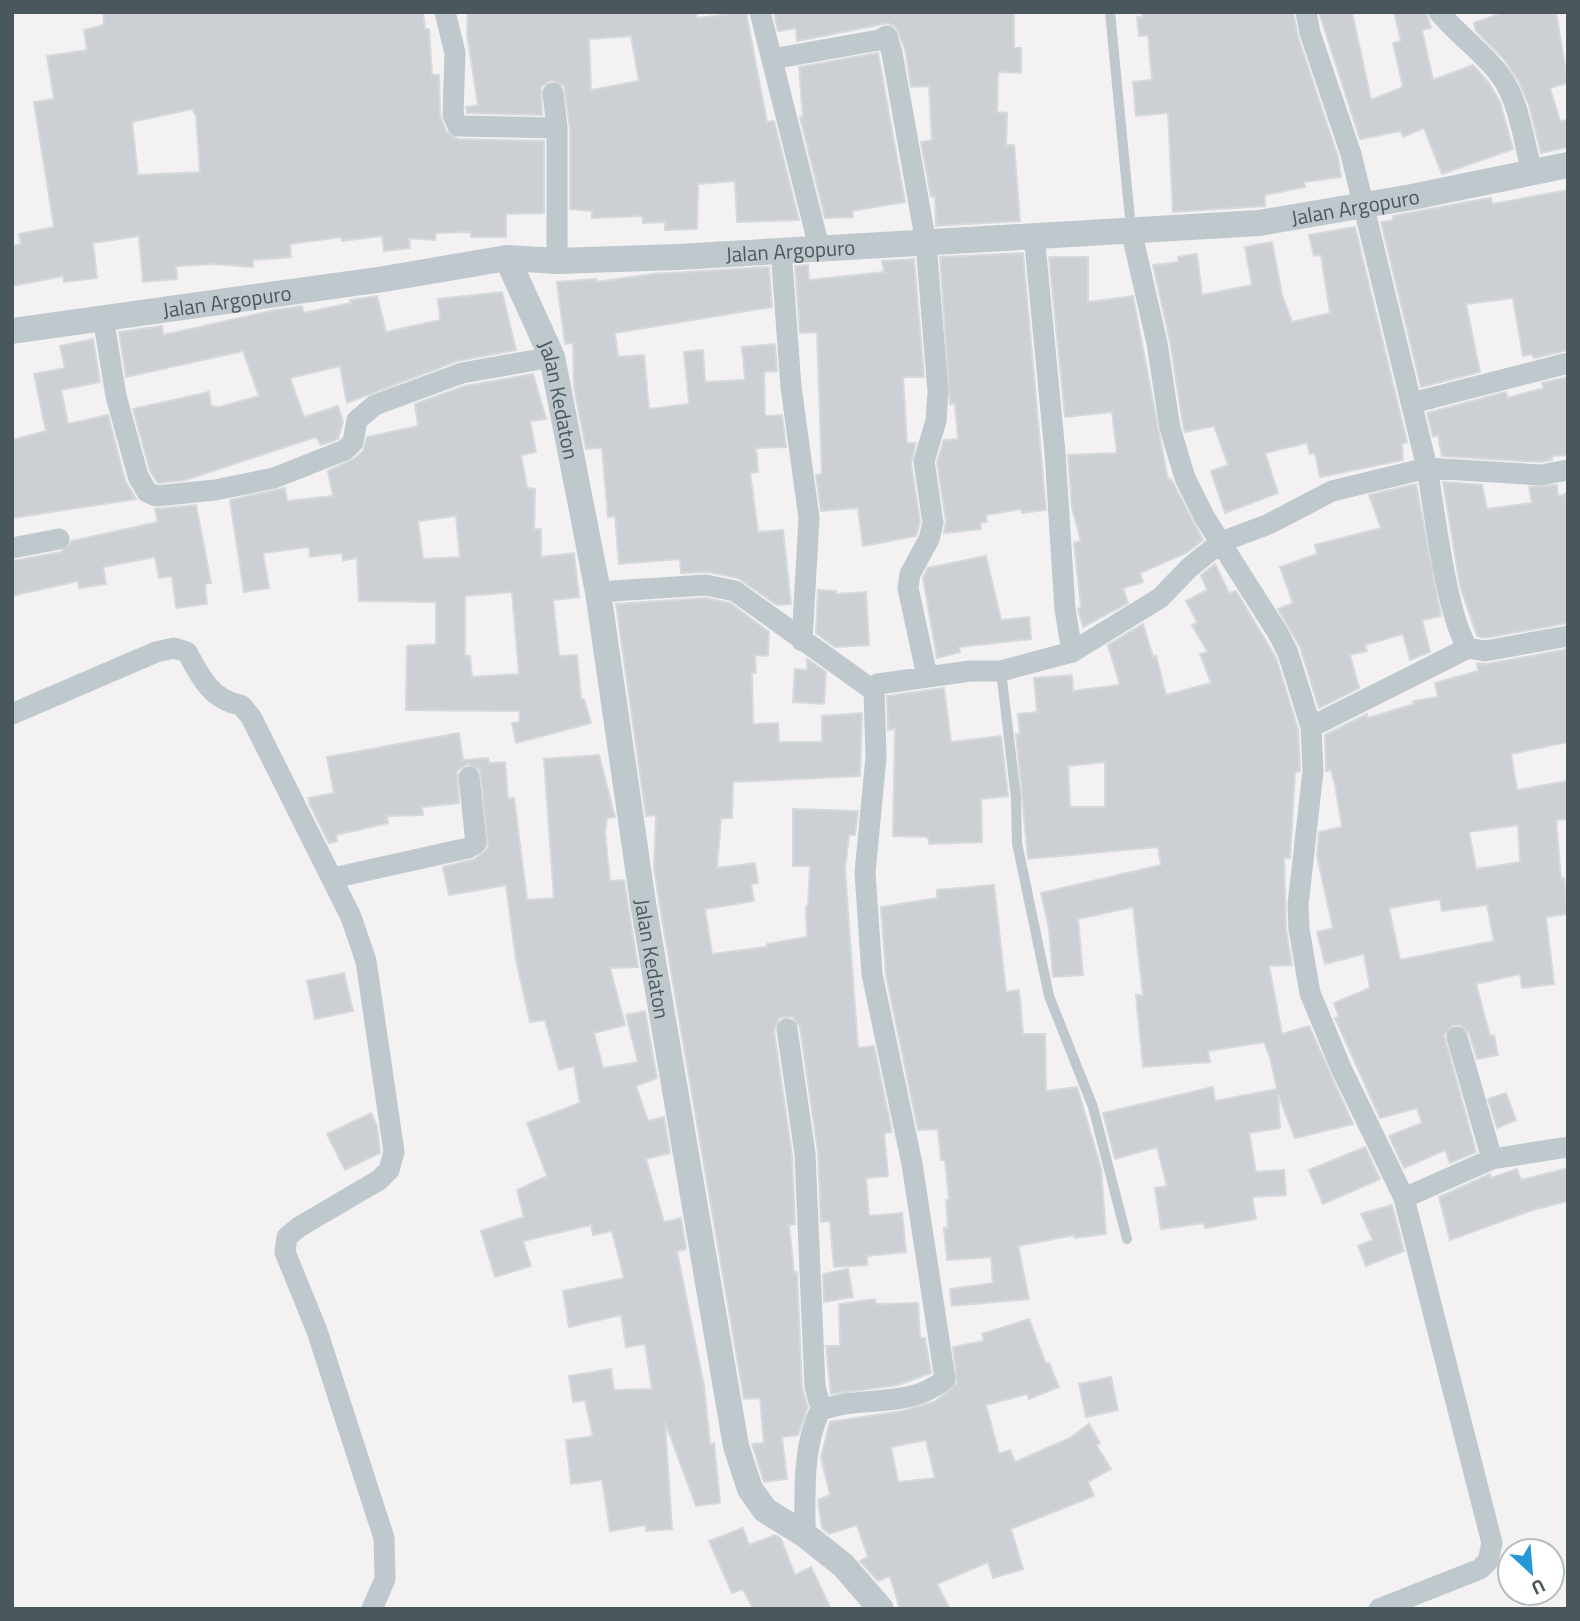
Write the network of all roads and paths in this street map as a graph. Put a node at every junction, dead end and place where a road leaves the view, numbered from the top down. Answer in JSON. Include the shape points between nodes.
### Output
{"nodes":[{"id":1,"x":446,"y":12,"type":"edge"},
{"id":2,"x":760,"y":12,"type":"edge"},
{"id":3,"x":1110,"y":12,"type":"edge"},
{"id":4,"x":1306,"y":12,"type":"edge"},
{"id":5,"x":1439,"y":12,"type":"edge"},
{"id":6,"x":772,"y":59,"type":"junction"},
{"id":7,"x":553,"y":93,"type":"dead end"},
{"id":8,"x":557,"y":128,"type":"junction"},
{"id":9,"x":1568,"y":165,"type":"edge"},
{"id":10,"x":1532,"y":173,"type":"junction"},
{"id":11,"x":1363,"y":205,"type":"junction"},
{"id":12,"x":1131,"y":230,"type":"junction"},
{"id":13,"x":1034,"y":234,"type":"junction"},
{"id":14,"x":926,"y":243,"type":"junction"},
{"id":15,"x":819,"y":247,"type":"junction"},
{"id":16,"x":781,"y":249,"type":"junction"},
{"id":17,"x":507,"y":258,"type":"junction"},
{"id":18,"x":557,"y":261,"type":"junction"},
{"id":19,"x":103,"y":317,"type":"junction"},
{"id":20,"x":12,"y":331,"type":"edge"},
{"id":21,"x":552,"y":357,"type":"junction"},
{"id":22,"x":1568,"y":363,"type":"edge"},
{"id":23,"x":1412,"y":403,"type":"junction"},
{"id":24,"x":1427,"y":468,"type":"junction"},
{"id":25,"x":1568,"y":470,"type":"edge"},
{"id":26,"x":59,"y":539,"type":"dead end"},
{"id":27,"x":1221,"y":542,"type":"junction"},
{"id":28,"x":12,"y":548,"type":"edge"},
{"id":29,"x":598,"y":592,"type":"junction"},
{"id":30,"x":1568,"y":636,"type":"edge"},
{"id":31,"x":802,"y":641,"type":"junction"},
{"id":32,"x":1468,"y":648,"type":"junction"},
{"id":33,"x":1072,"y":652,"type":"junction"},
{"id":34,"x":1001,"y":671,"type":"junction"},
{"id":35,"x":927,"y":676,"type":"junction"},
{"id":36,"x":874,"y":691,"type":"junction"},
{"id":37,"x":12,"y":714,"type":"edge"},
{"id":38,"x":1311,"y":727,"type":"junction"},
{"id":39,"x":469,"y":777,"type":"dead end"},
{"id":40,"x":333,"y":878,"type":"junction"},
{"id":41,"x":787,"y":1029,"type":"dead end"},
{"id":42,"x":1457,"y":1037,"type":"dead end"},
{"id":43,"x":1568,"y":1147,"type":"edge"},
{"id":44,"x":1492,"y":1159,"type":"junction"},
{"id":45,"x":1404,"y":1198,"type":"junction"},
{"id":46,"x":1127,"y":1239,"type":"dead end"},
{"id":47,"x":826,"y":1408,"type":"junction"},
{"id":48,"x":805,"y":1535,"type":"junction"},
{"id":49,"x":372,"y":1609,"type":"edge"},
{"id":50,"x":881,"y":1609,"type":"edge"},
{"id":51,"x":1379,"y":1609,"type":"edge"}],
"edges":[{"from":1,"to":8,"type":"street","via":[[455,53],[453,115],[458,126]]},
{"from":2,"to":6,"type":"street"},
{"from":3,"to":12,"type":"lane"},
{"from":4,"to":11,"type":"street"},
{"from":5,"to":10,"type":"street","via":[[1502,76]]},
{"from":6,"to":14,"type":"street","via":[[887,36]]},
{"from":6,"to":15,"type":"street"},
{"from":7,"to":8,"type":"street"},
{"from":8,"to":18,"type":"street"},
{"from":9,"to":10,"type":"street","name":"Jalan Argopuro"},
{"from":10,"to":11,"type":"street","name":"Jalan Argopuro"},
{"from":11,"to":12,"type":"street","name":"Jalan Argopuro","via":[[1259,223]]},
{"from":11,"to":23,"type":"street"},
{"from":12,"to":13,"type":"street","name":"Jalan Argopuro"},
{"from":12,"to":27,"type":"street","via":[[1157,343],[1170,428],[1185,478]]},
{"from":13,"to":14,"type":"street","name":"Jalan Argopuro"},
{"from":13,"to":33,"type":"street"},
{"from":14,"to":15,"type":"street","name":"Jalan Argopuro"},
{"from":14,"to":35,"type":"street","via":[[938,392],[936,421],[924,461],[933,523],[908,588]]},
{"from":15,"to":16,"type":"street","name":"Jalan Argopuro"},
{"from":16,"to":18,"type":"street","name":"Jalan Argopuro"},
{"from":16,"to":31,"type":"street","via":[[791,387],[809,518]]},
{"from":17,"to":18,"type":"street","name":"Jalan Argopuro"},
{"from":17,"to":19,"type":"street","name":"Jalan Argopuro"},
{"from":17,"to":21,"type":"street","name":"Jalan Kedaton"},
{"from":19,"to":20,"type":"street","name":"Jalan Argopuro"},
{"from":19,"to":21,"type":"street","via":[[116,396],[138,476],[144,489],[156,496],[274,478],[345,450],[353,442],[357,421],[375,405],[462,373]]},
{"from":21,"to":29,"type":"street","name":"Jalan Kedaton"},
{"from":22,"to":23,"type":"street"},
{"from":23,"to":24,"type":"street"},
{"from":24,"to":25,"type":"street","via":[[1541,475]]},
{"from":24,"to":27,"type":"street","via":[[1332,491],[1269,524]]},
{"from":24,"to":32,"type":"street","via":[[1447,583]]},
{"from":26,"to":28,"type":"street"},
{"from":27,"to":33,"type":"street","via":[[1160,598]]},
{"from":27,"to":38,"type":"street","via":[[1283,643]]},
{"from":29,"to":31,"type":"street","via":[[706,585],[735,591]]},
{"from":29,"to":48,"type":"street","name":"Jalan Kedaton","via":[[643,903],[736,1446],[757,1501]]},
{"from":30,"to":32,"type":"street","via":[[1485,652]]},
{"from":31,"to":36,"type":"street"},
{"from":32,"to":38,"type":"street"},
{"from":33,"to":34,"type":"street"},
{"from":34,"to":35,"type":"street"},
{"from":34,"to":46,"type":"lane","via":[[1019,858],[1049,996],[1093,1107]]},
{"from":35,"to":36,"type":"street","via":[[878,684]]},
{"from":36,"to":47,"type":"street","via":[[876,757],[865,873],[872,974],[912,1164],[946,1378],[916,1396]]},
{"from":37,"to":40,"type":"street","via":[[156,652],[174,648],[187,652],[213,693],[241,705],[251,717]]},
{"from":38,"to":45,"type":"street","via":[[1314,771],[1298,905],[1306,974],[1321,1023]]},
{"from":39,"to":40,"type":"street","via":[[476,843]]},
{"from":40,"to":49,"type":"street","via":[[366,961],[394,1152],[389,1170],[379,1180],[299,1227],[287,1237],[285,1252],[317,1331],[384,1538],[385,1579]]},
{"from":41,"to":47,"type":"street","via":[[805,1154],[815,1387]]},
{"from":42,"to":44,"type":"street"},
{"from":43,"to":44,"type":"street"},
{"from":44,"to":45,"type":"street"},
{"from":45,"to":51,"type":"street","via":[[1492,1543],[1488,1561],[1480,1569]]},
{"from":47,"to":48,"type":"street","via":[[820,1411],[811,1437]]},
{"from":48,"to":50,"type":"street","name":"Jalan Kedaton","via":[[843,1564]]}]}
